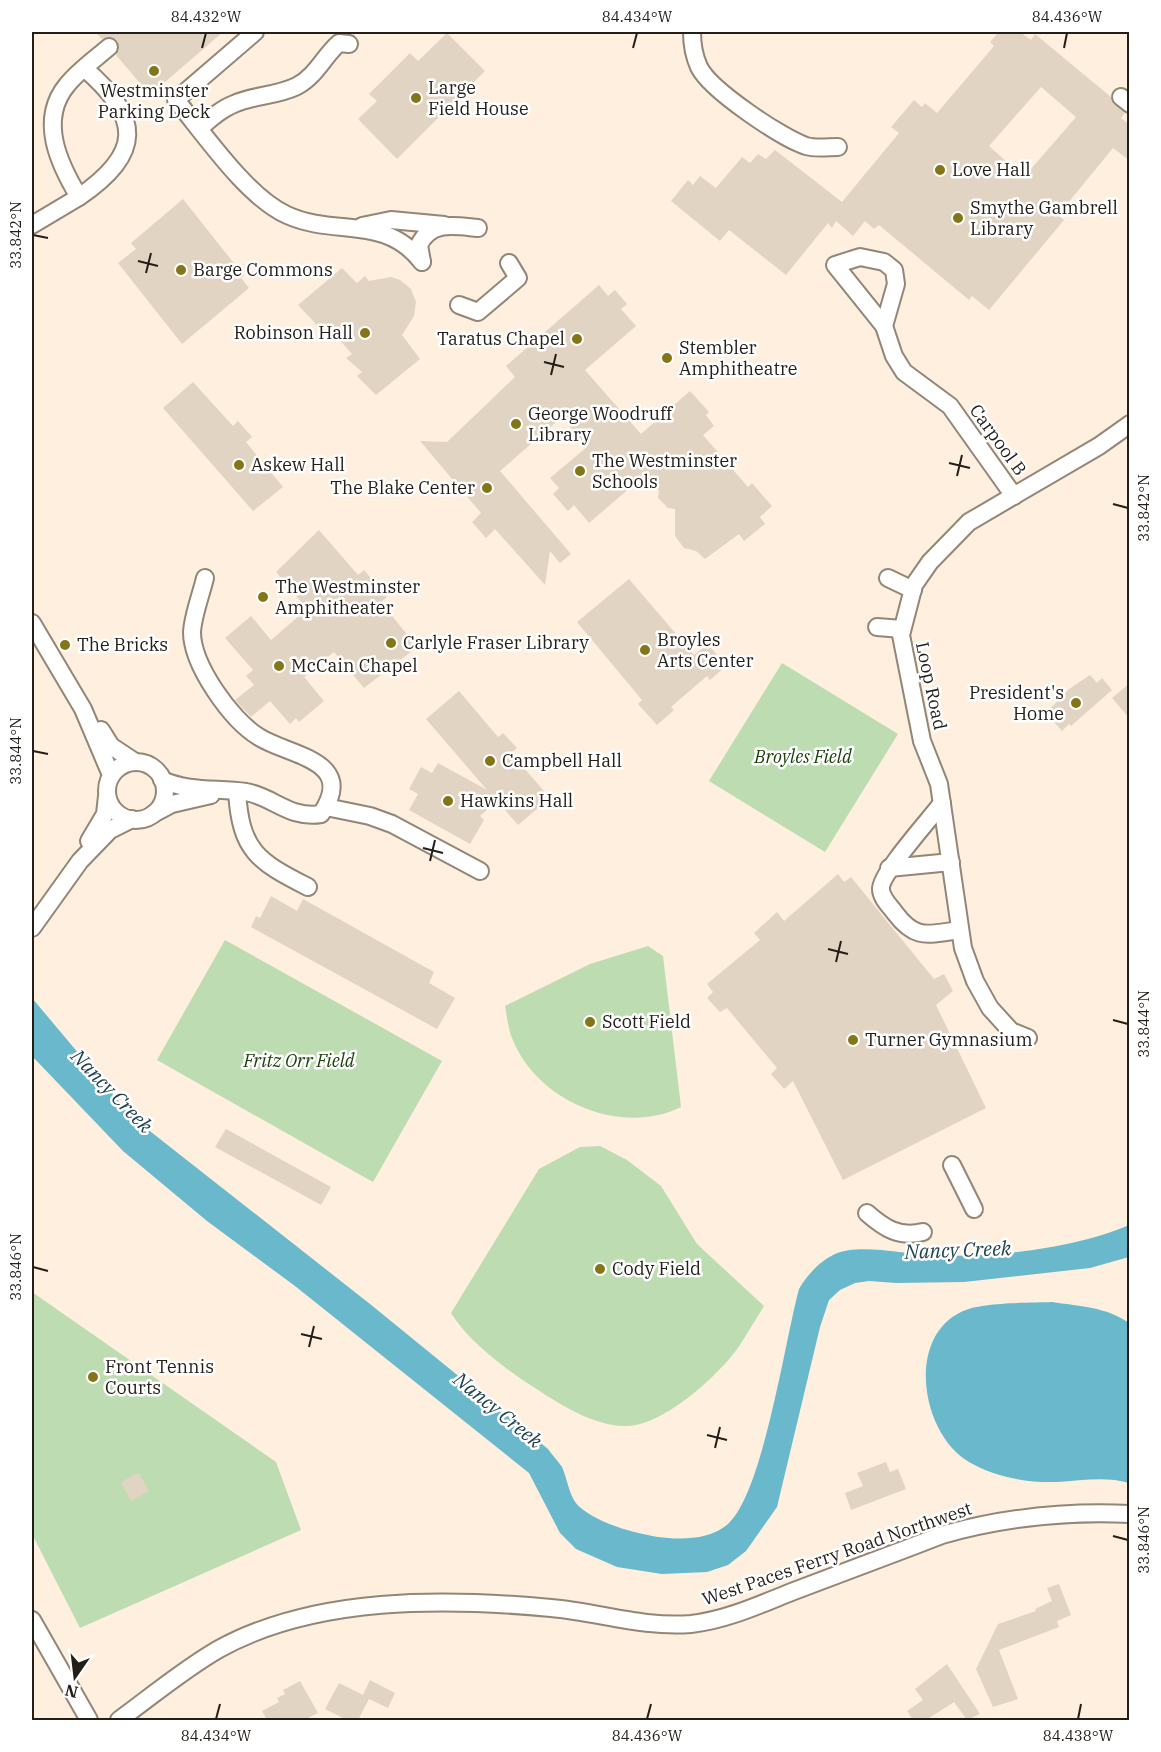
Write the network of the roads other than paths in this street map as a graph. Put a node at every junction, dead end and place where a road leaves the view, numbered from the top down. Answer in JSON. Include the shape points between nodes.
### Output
{"nodes":[{"id":1,"x":255,"y":32,"type":"edge"},
{"id":2,"x":692,"y":32,"type":"edge"},
{"id":3,"x":349,"y":44,"type":"dead end"},
{"id":4,"x":109,"y":47,"type":"dead end"},
{"id":5,"x":84,"y":68,"type":"junction"},
{"id":6,"x":200,"y":128,"type":"junction"},
{"id":7,"x":838,"y":147,"type":"dead end"},
{"id":8,"x":79,"y":197,"type":"junction"},
{"id":9,"x":32,"y":225,"type":"edge"},
{"id":10,"x":444,"y":225,"type":"junction"},
{"id":11,"x":357,"y":227,"type":"junction"},
{"id":12,"x":478,"y":228,"type":"dead end"},
{"id":13,"x":509,"y":263,"type":"dead end"},
{"id":14,"x":459,"y":304,"type":"dead end"},
{"id":15,"x":884,"y":326,"type":"dead end"},
{"id":16,"x":1130,"y":424,"type":"edge"},
{"id":17,"x":1014,"y":496,"type":"junction"},
{"id":18,"x":205,"y":578,"type":"dead end"},
{"id":19,"x":888,"y":578,"type":"dead end"},
{"id":20,"x":913,"y":590,"type":"junction"},
{"id":21,"x":32,"y":623,"type":"edge"},
{"id":22,"x":877,"y":627,"type":"dead end"},
{"id":23,"x":902,"y":629,"type":"junction"},
{"id":24,"x":83,"y":709,"type":"junction"},
{"id":25,"x":135,"y":762,"type":"junction"},
{"id":26,"x":111,"y":776,"type":"junction"},
{"id":27,"x":162,"y":780,"type":"junction"},
{"id":28,"x":232,"y":791,"type":"junction"},
{"id":29,"x":107,"y":796,"type":"junction"},
{"id":30,"x":942,"y":802,"type":"junction"},
{"id":31,"x":326,"y":807,"type":"junction"},
{"id":32,"x":153,"y":814,"type":"junction"},
{"id":33,"x":132,"y":819,"type":"junction"},
{"id":34,"x":80,"y":861,"type":"junction"},
{"id":35,"x":951,"y":862,"type":"junction"},
{"id":36,"x":889,"y":868,"type":"junction"},
{"id":37,"x":480,"y":871,"type":"dead end"},
{"id":38,"x":308,"y":888,"type":"dead end"},
{"id":39,"x":34,"y":925,"type":"edge"},
{"id":40,"x":960,"y":930,"type":"junction"},
{"id":41,"x":1028,"y":1038,"type":"dead end"},
{"id":42,"x":952,"y":1165,"type":"dead end"},
{"id":43,"x":974,"y":1209,"type":"dead end"},
{"id":44,"x":867,"y":1213,"type":"dead end"},
{"id":45,"x":923,"y":1232,"type":"dead end"},
{"id":46,"x":1130,"y":1514,"type":"edge"},
{"id":47,"x":32,"y":1620,"type":"edge"},
{"id":48,"x":89,"y":1720,"type":"edge"},
{"id":49,"x":119,"y":1720,"type":"edge"}],
"edges":[{"from":1,"to":6,"type":"street","via":[[176,100]]},
{"from":2,"to":7,"type":"street","via":[[700,68],[711,84],[779,134],[808,147]]},
{"from":3,"to":6,"type":"street","via":[[339,43],[309,79],[286,91],[233,104]]},
{"from":4,"to":5,"type":"street"},
{"from":5,"to":8,"type":"street","via":[[60,94],[53,126],[57,154]]},
{"from":5,"to":8,"type":"street","via":[[113,96],[122,111],[127,141],[111,173]]},
{"from":6,"to":11,"type":"street","via":[[255,193],[276,209],[304,221]]},
{"from":8,"to":9,"type":"street"},
{"from":10,"to":11,"type":"street","via":[[391,220]]},
{"from":10,"to":11,"type":"street","via":[[431,230],[418,245],[422,262],[411,248],[378,231]]},
{"from":10,"to":12,"type":"street"},
{"from":13,"to":14,"type":"street","via":[[518,278],[478,312]]},
{"from":15,"to":17,"type":"street","name":"Carpool B","via":[[904,372],[950,406]]},
{"from":16,"to":17,"type":"street","name":"Loop Road"},
{"from":17,"to":20,"type":"street","name":"Loop Road","via":[[969,522],[930,562]]},
{"from":18,"to":31,"type":"street","via":[[192,632],[201,666],[226,707],[258,737],[312,759],[326,769],[331,792]]},
{"from":19,"to":20,"type":"street"},
{"from":20,"to":23,"type":"street","name":"Loop Road"},
{"from":21,"to":24,"type":"street"},
{"from":22,"to":23,"type":"street"},
{"from":23,"to":30,"type":"street","name":"Loop Road","via":[[922,741]]},
{"from":24,"to":25,"type":"street","via":[[111,746]]},
{"from":24,"to":26,"type":"street"},
{"from":25,"to":26,"type":"street","via":[[125,764]]},
{"from":25,"to":27,"type":"street","via":[[151,766]]},
{"from":26,"to":29,"type":"street"},
{"from":27,"to":28,"type":"street","via":[[187,789]]},
{"from":27,"to":32,"type":"street","via":[[163,798]]},
{"from":28,"to":31,"type":"street","via":[[248,793],[306,817],[321,814]]},
{"from":28,"to":32,"type":"street","via":[[172,804]]},
{"from":28,"to":38,"type":"street","via":[[246,842],[279,873]]},
{"from":29,"to":33,"type":"street","via":[[116,812]]},
{"from":29,"to":34,"type":"street","via":[[105,814],[82,850]]},
{"from":30,"to":35,"type":"street","name":"Loop Road"},
{"from":30,"to":36,"type":"street"},
{"from":31,"to":37,"type":"street","via":[[392,824]]},
{"from":32,"to":33,"type":"street"},
{"from":33,"to":34,"type":"street","via":[[110,830]]},
{"from":34,"to":39,"type":"street"},
{"from":35,"to":36,"type":"street"},
{"from":35,"to":40,"type":"street","name":"Loop Road"},
{"from":36,"to":40,"type":"street","via":[[882,880],[882,896],[906,927],[921,935]]},
{"from":40,"to":41,"type":"street","name":"Loop Road","via":[[975,981],[990,1008],[1011,1031]]},
{"from":42,"to":43,"type":"street"},
{"from":44,"to":45,"type":"street","via":[[890,1231],[910,1235]]},
{"from":46,"to":49,"type":"street","name":"West Paces Ferry Road Northwest","via":[[1049,1514],[977,1525],[737,1613],[689,1624],[648,1624],[554,1608],[493,1603],[423,1603],[311,1614],[261,1629],[218,1649]]},
{"from":47,"to":48,"type":"street"}]}
